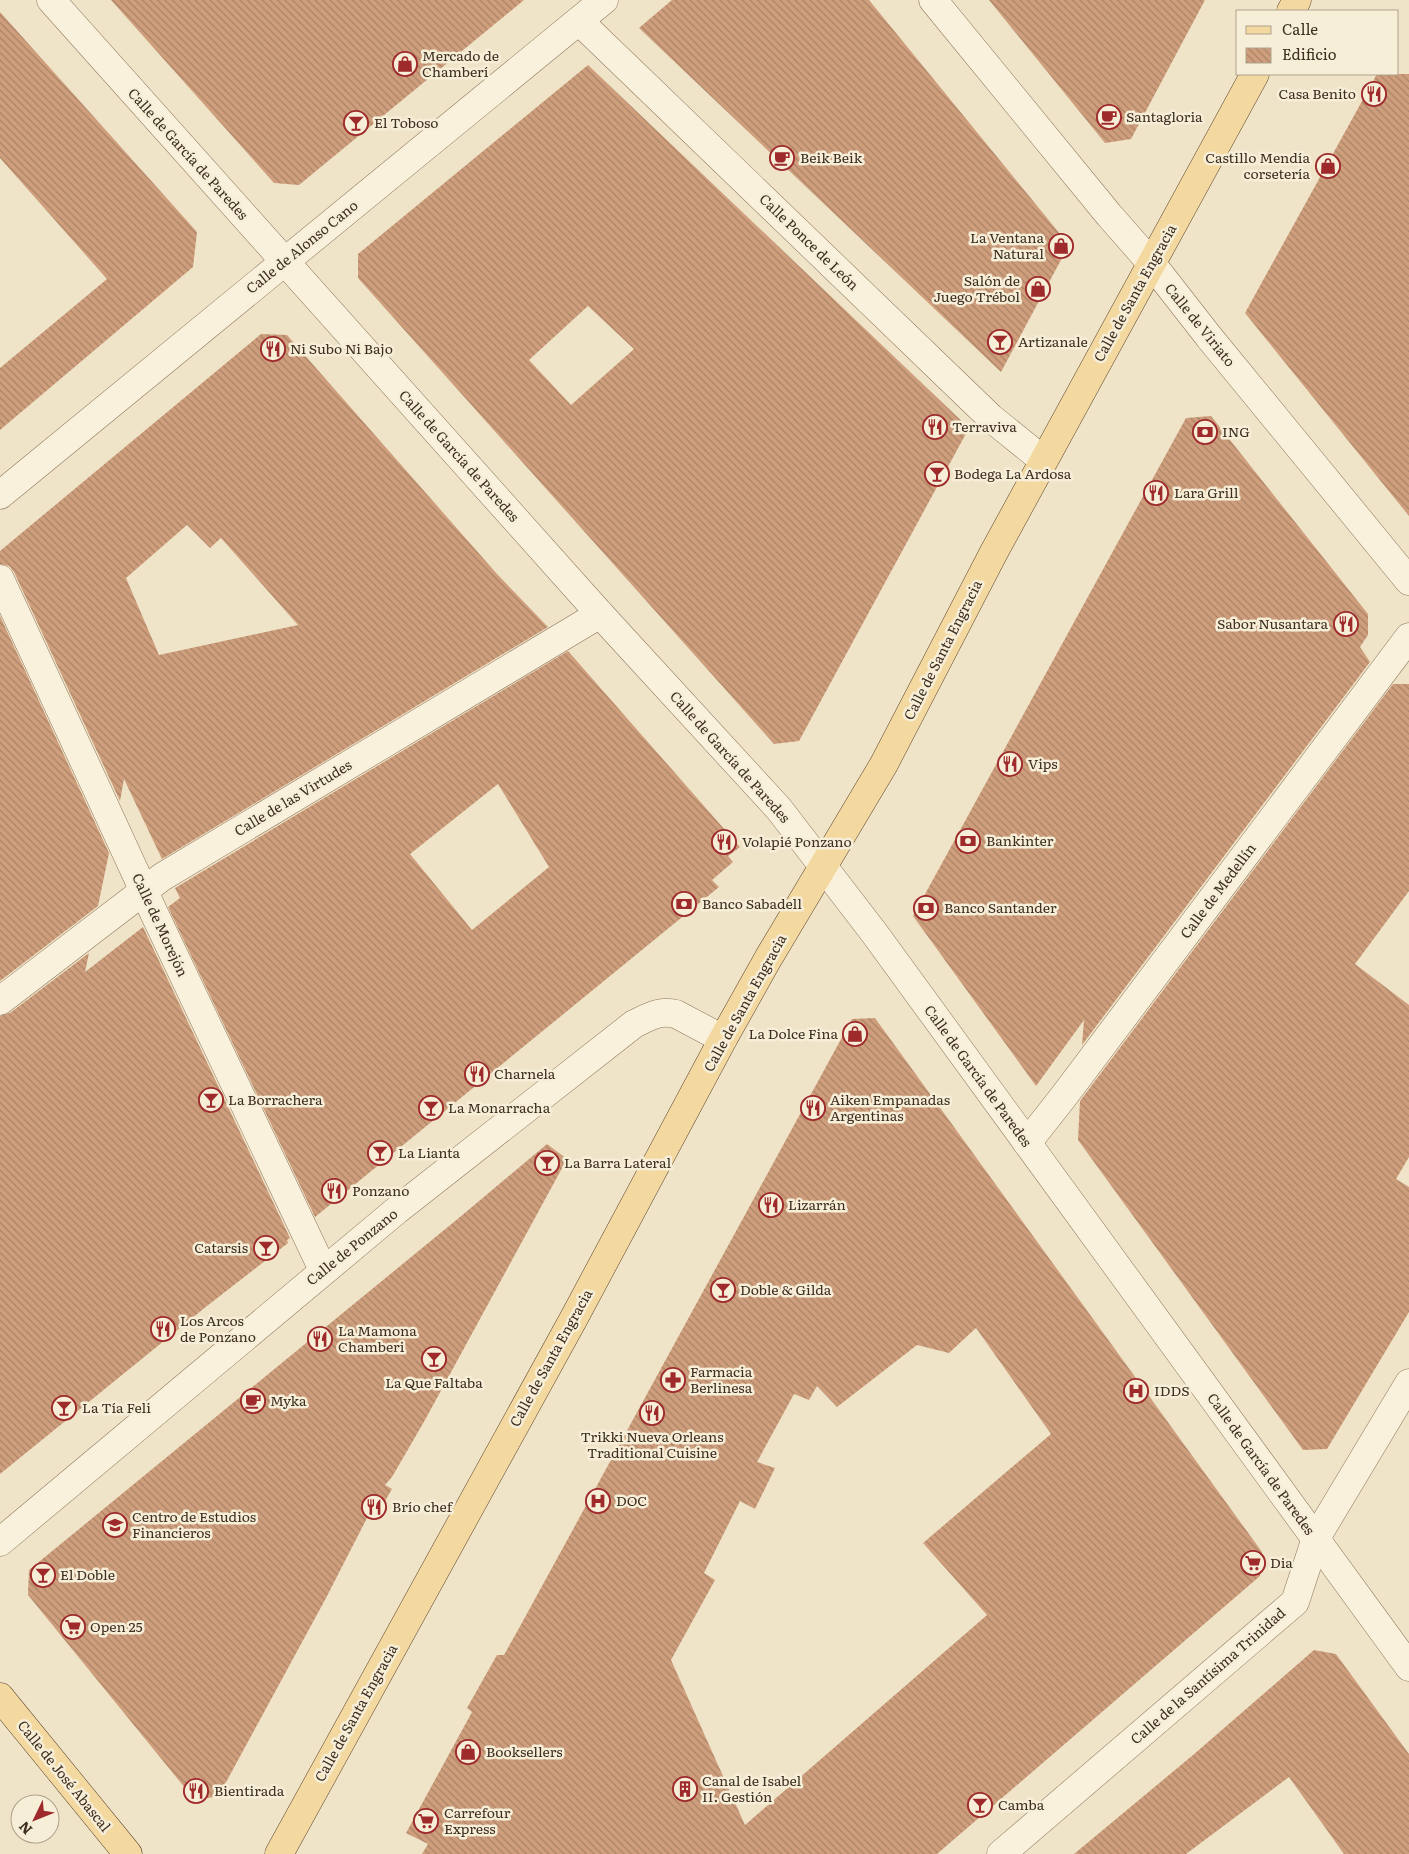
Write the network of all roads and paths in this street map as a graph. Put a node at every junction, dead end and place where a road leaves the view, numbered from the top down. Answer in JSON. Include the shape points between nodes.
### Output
{"nodes":[{"id":1,"x":51,"y":0,"type":"edge"},
{"id":2,"x":604,"y":0,"type":"edge"},
{"id":3,"x":933,"y":0,"type":"edge"},
{"id":4,"x":579,"y":21,"type":"junction"},
{"id":5,"x":1255,"y":75,"type":"edge"},
{"id":6,"x":284,"y":262,"type":"junction"},
{"id":7,"x":1152,"y":264,"type":"junction"},
{"id":8,"x":1043,"y":460,"type":"junction"},
{"id":9,"x":0,"y":494,"type":"edge"},
{"id":10,"x":0,"y":579,"type":"edge"},
{"id":11,"x":1409,"y":582,"type":"edge"},
{"id":12,"x":600,"y":614,"type":"junction"},
{"id":13,"x":1409,"y":637,"type":"edge"},
{"id":14,"x":823,"y":868,"type":"junction"},
{"id":15,"x":144,"y":890,"type":"junction"},
{"id":16,"x":0,"y":1001,"type":"edge"},
{"id":17,"x":723,"y":1039,"type":"junction"},
{"id":18,"x":1027,"y":1143,"type":"junction"},
{"id":19,"x":323,"y":1270,"type":"junction"},
{"id":20,"x":1409,"y":1383,"type":"edge"},
{"id":21,"x":1316,"y":1538,"type":"junction"},
{"id":22,"x":0,"y":1542,"type":"edge"},
{"id":23,"x":1409,"y":1667,"type":"edge"},
{"id":24,"x":0,"y":1697,"type":"edge"},
{"id":25,"x":128,"y":1854,"type":"edge"},
{"id":26,"x":279,"y":1854,"type":"edge"},
{"id":27,"x":1001,"y":1854,"type":"edge"}],
"edges":[{"from":1,"to":6,"type":"street","name":"Calle de García de Paredes"},
{"from":2,"to":4,"type":"street","name":"Calle de Alonso Cano"},
{"from":3,"to":7,"type":"street","name":"Calle de Viriato"},
{"from":4,"to":6,"type":"street","name":"Calle de Alonso Cano"},
{"from":4,"to":8,"type":"street","name":"Calle Ponce de León","via":[[991,418]]},
{"from":5,"to":7,"type":"main road","name":"Calle de Santa Engracia"},
{"from":6,"to":9,"type":"street","name":"Calle de Alonso Cano"},
{"from":6,"to":12,"type":"street","name":"Calle de García de Paredes"},
{"from":7,"to":8,"type":"main road","name":"Calle de Santa Engracia"},
{"from":7,"to":11,"type":"street","name":"Calle de Viriato"},
{"from":8,"to":14,"type":"main road","name":"Calle de Santa Engracia","via":[[884,764]]},
{"from":10,"to":15,"type":"street","name":"Calle de Morejón"},
{"from":12,"to":14,"type":"street","name":"Calle de García de Paredes","via":[[779,810]]},
{"from":12,"to":15,"type":"street","name":"Calle de las Virtudes"},
{"from":13,"to":18,"type":"street","name":"Calle de Medellín"},
{"from":14,"to":17,"type":"main road","name":"Calle de Santa Engracia"},
{"from":14,"to":18,"type":"street","name":"Calle de García de Paredes"},
{"from":15,"to":16,"type":"street","name":"Calle de las Virtudes"},
{"from":15,"to":19,"type":"street","name":"Calle de Morejón"},
{"from":17,"to":19,"type":"street","name":"Calle de Ponzano","via":[[676,1014],[657,1013],[634,1024]]},
{"from":17,"to":26,"type":"main road","name":"Calle de Santa Engracia"},
{"from":18,"to":21,"type":"street","name":"Calle de García de Paredes"},
{"from":19,"to":22,"type":"street","name":"Calle de Ponzano"},
{"from":20,"to":21,"type":"street","name":"Calle de la Santísima Trinidad"},
{"from":21,"to":23,"type":"street","name":"Calle de García de Paredes"},
{"from":21,"to":27,"type":"street","name":"Calle de la Santísima Trinidad","via":[[1295,1602]]},
{"from":24,"to":25,"type":"main road","name":"Calle de José Abascal"}]}
